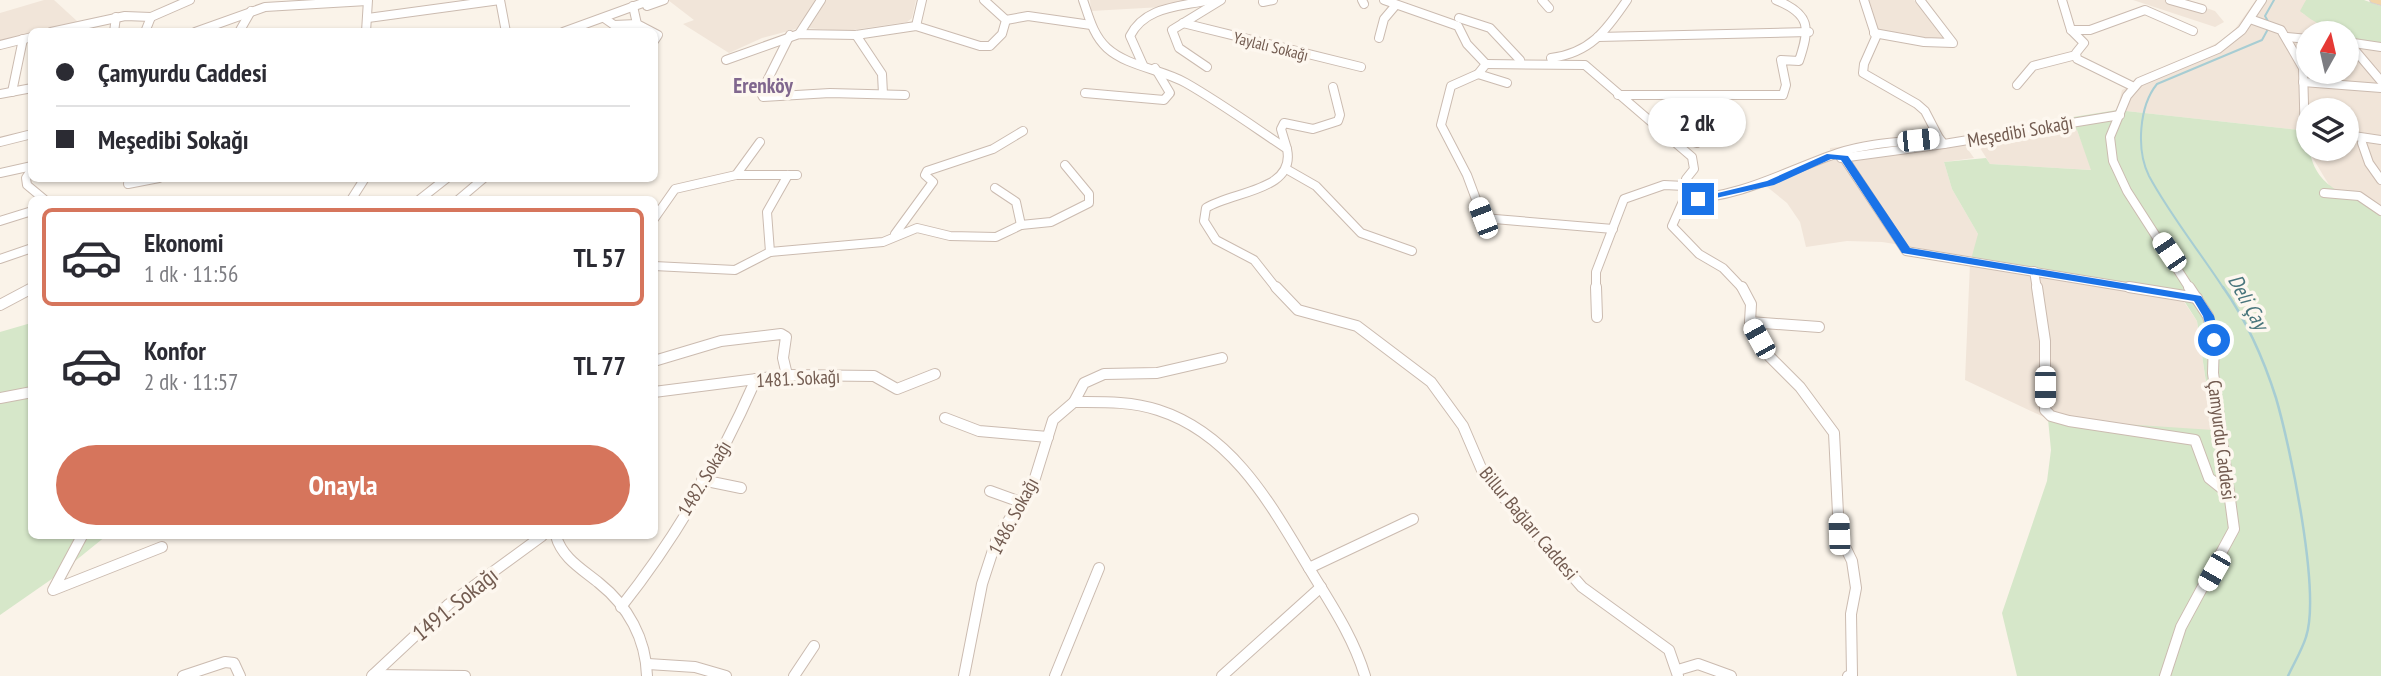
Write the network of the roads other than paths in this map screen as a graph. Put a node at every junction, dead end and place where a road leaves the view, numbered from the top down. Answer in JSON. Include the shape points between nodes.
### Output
{"nodes":[{"id":1,"x":190,"y":0,"type":"edge"},
{"id":2,"x":500,"y":0,"type":"edge"},
{"id":3,"x":651,"y":0,"type":"edge"},
{"id":4,"x":664,"y":0,"type":"edge"},
{"id":5,"x":821,"y":0,"type":"edge"},
{"id":6,"x":922,"y":0,"type":"edge"},
{"id":7,"x":984,"y":0,"type":"edge"},
{"id":8,"x":1083,"y":0,"type":"edge"},
{"id":9,"x":1209,"y":0,"type":"edge"},
{"id":10,"x":1221,"y":0,"type":"edge"},
{"id":11,"x":1273,"y":0,"type":"edge"},
{"id":12,"x":1384,"y":0,"type":"edge"},
{"id":13,"x":1542,"y":0,"type":"edge"},
{"id":14,"x":1627,"y":0,"type":"edge"},
{"id":15,"x":1776,"y":0,"type":"edge"},
{"id":16,"x":1864,"y":0,"type":"edge"},
{"id":17,"x":1920,"y":0,"type":"edge"},
{"id":18,"x":2062,"y":0,"type":"edge"},
{"id":19,"x":2170,"y":0,"type":"edge"},
{"id":20,"x":2262,"y":0,"type":"edge"},
{"id":21,"x":2374,"y":0,"type":"edge"},
{"id":22,"x":368,"y":1,"type":"edge"},
{"id":23,"x":1263,"y":2,"type":"dead end"},
{"id":24,"x":2381,"y":2,"type":"edge"},
{"id":25,"x":302,"y":3,"type":"edge"},
{"id":26,"x":1395,"y":6,"type":"junction"},
{"id":27,"x":633,"y":8,"type":"junction"},
{"id":28,"x":1549,"y":8,"type":"dead end"},
{"id":29,"x":2203,"y":9,"type":"dead end"},
{"id":30,"x":251,"y":10,"type":"junction"},
{"id":31,"x":116,"y":17,"type":"junction"},
{"id":32,"x":151,"y":17,"type":"junction"},
{"id":33,"x":368,"y":18,"type":"junction"},
{"id":34,"x":1459,"y":18,"type":"dead end"},
{"id":35,"x":2250,"y":19,"type":"junction"},
{"id":36,"x":1006,"y":20,"type":"junction"},
{"id":37,"x":1183,"y":23,"type":"junction"},
{"id":38,"x":610,"y":24,"type":"edge"},
{"id":39,"x":637,"y":24,"type":"junction"},
{"id":40,"x":1091,"y":25,"type":"junction"},
{"id":41,"x":916,"y":26,"type":"junction"},
{"id":42,"x":67,"y":28,"type":"edge"},
{"id":43,"x":115,"y":28,"type":"edge"},
{"id":44,"x":147,"y":28,"type":"edge"},
{"id":45,"x":205,"y":28,"type":"edge"},
{"id":46,"x":241,"y":28,"type":"edge"},
{"id":47,"x":367,"y":28,"type":"edge"},
{"id":48,"x":504,"y":28,"type":"edge"},
{"id":49,"x":586,"y":28,"type":"edge"},
{"id":50,"x":646,"y":28,"type":"edge"},
{"id":51,"x":2071,"y":30,"type":"junction"},
{"id":52,"x":2193,"y":31,"type":"dead end"},
{"id":53,"x":1809,"y":32,"type":"junction"},
{"id":54,"x":1874,"y":33,"type":"junction"},
{"id":55,"x":794,"y":35,"type":"junction"},
{"id":56,"x":856,"y":35,"type":"junction"},
{"id":57,"x":1598,"y":37,"type":"junction"},
{"id":58,"x":2287,"y":37,"type":"junction"},
{"id":59,"x":27,"y":38,"type":"edge"},
{"id":60,"x":1379,"y":38,"type":"dead end"},
{"id":61,"x":2296,"y":38,"type":"edge"},
{"id":62,"x":2359,"y":44,"type":"edge"},
{"id":63,"x":0,"y":46,"type":"edge"},
{"id":64,"x":2381,"y":47,"type":"edge"},
{"id":65,"x":2296,"y":54,"type":"edge"},
{"id":66,"x":2076,"y":55,"type":"junction"},
{"id":67,"x":2359,"y":56,"type":"edge"},
{"id":68,"x":726,"y":60,"type":"dead end"},
{"id":69,"x":1517,"y":63,"type":"junction"},
{"id":70,"x":1486,"y":64,"type":"junction"},
{"id":71,"x":1143,"y":65,"type":"junction"},
{"id":72,"x":1207,"y":67,"type":"dead end"},
{"id":73,"x":1361,"y":67,"type":"dead end"},
{"id":74,"x":1154,"y":68,"type":"junction"},
{"id":75,"x":1478,"y":74,"type":"junction"},
{"id":76,"x":2381,"y":81,"type":"edge"},
{"id":77,"x":1507,"y":83,"type":"dead end"},
{"id":78,"x":2329,"y":84,"type":"edge"},
{"id":79,"x":2017,"y":85,"type":"dead end"},
{"id":80,"x":2134,"y":87,"type":"junction"},
{"id":81,"x":1333,"y":88,"type":"dead end"},
{"id":82,"x":2381,"y":88,"type":"edge"},
{"id":83,"x":28,"y":89,"type":"edge"},
{"id":84,"x":12,"y":92,"type":"junction"},
{"id":85,"x":1086,"y":93,"type":"dead end"},
{"id":86,"x":0,"y":94,"type":"edge"},
{"id":87,"x":883,"y":94,"type":"junction"},
{"id":88,"x":905,"y":94,"type":"dead end"},
{"id":89,"x":1618,"y":95,"type":"junction"},
{"id":90,"x":2120,"y":115,"type":"junction"},
{"id":91,"x":1023,"y":131,"type":"dead end"},
{"id":92,"x":1662,"y":132,"type":"junction"},
{"id":93,"x":28,"y":135,"type":"edge"},
{"id":94,"x":2359,"y":137,"type":"edge"},
{"id":95,"x":28,"y":140,"type":"edge"},
{"id":96,"x":1941,"y":141,"type":"junction"},
{"id":97,"x":2381,"y":141,"type":"edge"},
{"id":98,"x":760,"y":142,"type":"dead end"},
{"id":99,"x":1698,"y":143,"type":"dead end"},
{"id":100,"x":2362,"y":143,"type":"dead end"},
{"id":101,"x":0,"y":145,"type":"edge"},
{"id":102,"x":1287,"y":149,"type":"junction"},
{"id":103,"x":1830,"y":156,"type":"junction"},
{"id":104,"x":1844,"y":158,"type":"junction"},
{"id":105,"x":1065,"y":165,"type":"dead end"},
{"id":106,"x":28,"y":169,"type":"edge"},
{"id":107,"x":1287,"y":170,"type":"junction"},
{"id":108,"x":0,"y":173,"type":"edge"},
{"id":109,"x":28,"y":175,"type":"edge"},
{"id":110,"x":736,"y":175,"type":"junction"},
{"id":111,"x":2381,"y":180,"type":"edge"},
{"id":112,"x":138,"y":182,"type":"edge"},
{"id":113,"x":442,"y":182,"type":"edge"},
{"id":114,"x":479,"y":182,"type":"edge"},
{"id":115,"x":128,"y":184,"type":"dead end"},
{"id":116,"x":1685,"y":186,"type":"junction"},
{"id":117,"x":995,"y":188,"type":"dead end"},
{"id":118,"x":2324,"y":193,"type":"dead end"},
{"id":119,"x":40,"y":196,"type":"edge"},
{"id":120,"x":424,"y":196,"type":"edge"},
{"id":121,"x":462,"y":196,"type":"edge"},
{"id":122,"x":1685,"y":199,"type":"junction"},
{"id":123,"x":2381,"y":211,"type":"edge"},
{"id":124,"x":28,"y":212,"type":"edge"},
{"id":125,"x":658,"y":213,"type":"edge"},
{"id":126,"x":0,"y":221,"type":"edge"},
{"id":127,"x":1021,"y":226,"type":"junction"},
{"id":128,"x":1613,"y":229,"type":"junction"},
{"id":129,"x":892,"y":237,"type":"junction"},
{"id":130,"x":28,"y":249,"type":"edge"},
{"id":131,"x":1412,"y":251,"type":"dead end"},
{"id":132,"x":770,"y":252,"type":"junction"},
{"id":133,"x":0,"y":259,"type":"edge"},
{"id":134,"x":658,"y":266,"type":"edge"},
{"id":135,"x":2034,"y":271,"type":"junction"},
{"id":136,"x":28,"y":290,"type":"edge"},
{"id":137,"x":2197,"y":298,"type":"junction"},
{"id":138,"x":0,"y":305,"type":"edge"},
{"id":139,"x":1597,"y":317,"type":"dead end"},
{"id":140,"x":1750,"y":323,"type":"junction"},
{"id":141,"x":1819,"y":327,"type":"dead end"},
{"id":142,"x":1222,"y":358,"type":"dead end"},
{"id":143,"x":658,"y":360,"type":"edge"},
{"id":144,"x":935,"y":374,"type":"dead end"},
{"id":145,"x":787,"y":375,"type":"junction"},
{"id":146,"x":756,"y":379,"type":"junction"},
{"id":147,"x":658,"y":392,"type":"edge"},
{"id":148,"x":28,"y":393,"type":"edge"},
{"id":149,"x":0,"y":398,"type":"edge"},
{"id":150,"x":1074,"y":402,"type":"junction"},
{"id":151,"x":945,"y":418,"type":"dead end"},
{"id":152,"x":1048,"y":437,"type":"junction"},
{"id":153,"x":702,"y":480,"type":"junction"},
{"id":154,"x":741,"y":488,"type":"dead end"},
{"id":155,"x":990,"y":491,"type":"dead end"},
{"id":156,"x":2229,"y":494,"type":"junction"},
{"id":157,"x":1018,"y":501,"type":"junction"},
{"id":158,"x":1413,"y":519,"type":"dead end"},
{"id":159,"x":80,"y":539,"type":"edge"},
{"id":160,"x":538,"y":539,"type":"edge"},
{"id":161,"x":556,"y":539,"type":"edge"},
{"id":162,"x":162,"y":547,"type":"dead end"},
{"id":163,"x":1099,"y":568,"type":"dead end"},
{"id":164,"x":1309,"y":568,"type":"junction"},
{"id":165,"x":1321,"y":587,"type":"junction"},
{"id":166,"x":621,"y":607,"type":"junction"},
{"id":167,"x":814,"y":646,"type":"dead end"},
{"id":168,"x":647,"y":670,"type":"edge"},
{"id":169,"x":1678,"y":673,"type":"edge"},
{"id":170,"x":372,"y":675,"type":"edge"},
{"id":171,"x":184,"y":676,"type":"edge"},
{"id":172,"x":240,"y":676,"type":"edge"},
{"id":173,"x":465,"y":676,"type":"edge"},
{"id":174,"x":726,"y":676,"type":"edge"},
{"id":175,"x":794,"y":676,"type":"edge"},
{"id":176,"x":964,"y":676,"type":"edge"},
{"id":177,"x":1055,"y":676,"type":"edge"},
{"id":178,"x":1222,"y":676,"type":"edge"},
{"id":179,"x":1365,"y":676,"type":"edge"},
{"id":180,"x":1731,"y":676,"type":"edge"},
{"id":181,"x":1849,"y":676,"type":"edge"},
{"id":182,"x":2165,"y":676,"type":"edge"}],
"edges":[{"from":1,"to":32,"type":"street"},
{"from":2,"to":33,"type":"street"},
{"from":2,"to":48,"type":"street"},
{"from":3,"to":27,"type":"street"},
{"from":4,"to":27,"type":"street"},
{"from":5,"to":55,"type":"street"},
{"from":6,"to":41,"type":"street"},
{"from":7,"to":36,"type":"street"},
{"from":8,"to":40,"type":"street"},
{"from":9,"to":71,"type":"street","via":[[1164,9],[1140,20],[1130,36]]},
{"from":10,"to":37,"type":"street"},
{"from":11,"to":23,"type":"street"},
{"from":12,"to":26,"type":"street"},
{"from":13,"to":28,"type":"street"},
{"from":14,"to":57,"type":"street"},
{"from":15,"to":53,"type":"street","via":[[1799,12]]},
{"from":16,"to":54,"type":"street"},
{"from":17,"to":54,"type":"street","via":[[1953,43]]},
{"from":18,"to":51,"type":"street"},
{"from":19,"to":29,"type":"street"},
{"from":20,"to":35,"type":"street"},
{"from":21,"to":24,"type":"main road"},
{"from":22,"to":25,"type":"street"},
{"from":22,"to":33,"type":"street"},
{"from":25,"to":30,"type":"street"},
{"from":26,"to":60,"type":"street","via":[[1384,19]]},
{"from":26,"to":70,"type":"street","via":[[1458,26]]},
{"from":27,"to":38,"type":"street"},
{"from":27,"to":39,"type":"street"},
{"from":30,"to":45,"type":"street"},
{"from":30,"to":46,"type":"street"},
{"from":31,"to":32,"type":"street"},
{"from":31,"to":42,"type":"street"},
{"from":31,"to":43,"type":"street"},
{"from":32,"to":44,"type":"street"},
{"from":33,"to":47,"type":"street"},
{"from":34,"to":69,"type":"street","via":[[1490,28]]},
{"from":35,"to":58,"type":"street","via":[[2274,26]]},
{"from":35,"to":80,"type":"street","via":[[2218,49],[2178,63]]},
{"from":36,"to":40,"type":"street","via":[[1028,16]]},
{"from":36,"to":41,"type":"street","via":[[1002,34],[986,46]]},
{"from":37,"to":72,"type":"street","via":[[1172,30],[1172,41]]},
{"from":37,"to":73,"type":"street","name":"Yaylalı Sokağı"},
{"from":38,"to":39,"type":"street"},
{"from":38,"to":49,"type":"street"},
{"from":39,"to":50,"type":"street"},
{"from":40,"to":71,"type":"street","via":[[1108,49]]},
{"from":41,"to":56,"type":"street"},
{"from":51,"to":52,"type":"street","via":[[2090,30],[2145,10]]},
{"from":51,"to":66,"type":"street","via":[[2084,43]]},
{"from":53,"to":57,"type":"street"},
{"from":53,"to":89,"type":"street","via":[[1799,61],[1781,60],[1786,85],[1785,93],[1778,97]]},
{"from":54,"to":96,"type":"street","via":[[1875,43],[1863,73],[1917,104]]},
{"from":55,"to":56,"type":"street"},
{"from":55,"to":68,"type":"street"},
{"from":55,"to":87,"type":"street","via":[[761,93],[763,97]]},
{"from":56,"to":87,"type":"street","via":[[882,74]]},
{"from":57,"to":69,"type":"street","via":[[1578,54]]},
{"from":58,"to":61,"type":"street"},
{"from":58,"to":65,"type":"street"},
{"from":59,"to":63,"type":"street"},
{"from":59,"to":84,"type":"street"},
{"from":62,"to":64,"type":"street"},
{"from":66,"to":79,"type":"street","via":[[2031,65]]},
{"from":66,"to":80,"type":"street","via":[[2080,62]]},
{"from":67,"to":76,"type":"street"},
{"from":69,"to":70,"type":"street"},
{"from":69,"to":89,"type":"street","via":[[1585,65]]},
{"from":70,"to":75,"type":"street"},
{"from":71,"to":74,"type":"street"},
{"from":74,"to":85,"type":"street","via":[[1170,93],[1164,100]]},
{"from":74,"to":102,"type":"street","via":[[1197,89]]},
{"from":75,"to":77,"type":"street"},
{"from":75,"to":128,"type":"street","via":[[1451,86],[1441,125],[1483,218]]},
{"from":78,"to":82,"type":"street"},
{"from":80,"to":90,"type":"street","name":"Çamyurdu Caddesi"},
{"from":81,"to":102,"type":"street","via":[[1338,121],[1313,129],[1284,123]]},
{"from":83,"to":84,"type":"street"},
{"from":84,"to":86,"type":"street"},
{"from":87,"to":88,"type":"street"},
{"from":89,"to":92,"type":"street"},
{"from":90,"to":96,"type":"street","name":"Meşedibi Sokağı"},
{"from":90,"to":137,"type":"street","name":"Çamyurdu Caddesi","via":[[2110,137],[2113,161],[2127,191]]},
{"from":91,"to":129,"type":"street","via":[[993,149],[925,172],[933,182]]},
{"from":92,"to":99,"type":"street"},
{"from":92,"to":116,"type":"street","via":[[1692,156],[1694,169]]},
{"from":93,"to":101,"type":"street"},
{"from":94,"to":97,"type":"street"},
{"from":95,"to":101,"type":"street"},
{"from":96,"to":103,"type":"street","name":"Meşedibi Sokağı","via":[[1863,146]]},
{"from":96,"to":104,"type":"street"},
{"from":98,"to":110,"type":"street"},
{"from":100,"to":111,"type":"street"},
{"from":102,"to":107,"type":"street","via":[[1291,156]]},
{"from":103,"to":104,"type":"street"},
{"from":103,"to":122,"type":"street","name":"Meşedibi Sokağı","via":[[1759,187]]},
{"from":104,"to":135,"type":"street","via":[[1906,251]]},
{"from":105,"to":127,"type":"street","via":[[1089,194],[1089,203],[1051,222]]},
{"from":106,"to":108,"type":"street"},
{"from":107,"to":131,"type":"street","via":[[1316,186],[1361,233]]},
{"from":107,"to":169,"type":"street","name":"Billur Bağları Caddesi","via":[[1270,186],[1211,203],[1203,214],[1208,230],[1216,240],[1254,260],[1298,310],[1357,326],[1432,383],[1463,426],[1484,474],[1582,587],[1669,650]]},
{"from":109,"to":119,"type":"street","via":[[27,185]]},
{"from":110,"to":125,"type":"street","via":[[675,189]]},
{"from":110,"to":132,"type":"street","via":[[793,175],[767,212]]},
{"from":112,"to":115,"type":"street"},
{"from":113,"to":120,"type":"street"},
{"from":114,"to":121,"type":"street"},
{"from":116,"to":122,"type":"street"},
{"from":116,"to":128,"type":"street","via":[[1664,186],[1628,196]]},
{"from":117,"to":127,"type":"street","via":[[1018,201]]},
{"from":118,"to":123,"type":"street","via":[[2359,196]]},
{"from":122,"to":140,"type":"street","via":[[1672,226],[1699,254],[1741,285],[1751,304]]},
{"from":124,"to":126,"type":"street"},
{"from":127,"to":129,"type":"street","via":[[986,239],[917,228]]},
{"from":128,"to":139,"type":"street","via":[[1595,279]]},
{"from":129,"to":132,"type":"street","via":[[883,242]]},
{"from":130,"to":133,"type":"street"},
{"from":132,"to":134,"type":"street","via":[[735,270]]},
{"from":135,"to":137,"type":"street"},
{"from":135,"to":156,"type":"street","via":[[2045,341],[2045,410],[2069,421],[2195,440],[2209,478]]},
{"from":136,"to":138,"type":"street"},
{"from":137,"to":156,"type":"street","name":"Çamyurdu Caddesi","via":[[2214,340],[2213,373]]},
{"from":140,"to":141,"type":"street"},
{"from":140,"to":181,"type":"street","via":[[1768,355],[1800,387],[1836,439],[1839,534],[1852,561],[1856,588]]},
{"from":142,"to":150,"type":"street","name":"1486. Sokağı","via":[[1157,373],[1104,374],[1084,383]]},
{"from":143,"to":145,"type":"street","via":[[721,341],[781,334],[786,337],[783,358]]},
{"from":144,"to":145,"type":"street","name":"1481. Sokağı","via":[[897,389],[874,376]]},
{"from":145,"to":146,"type":"street","name":"1481. Sokağı"},
{"from":146,"to":147,"type":"street","name":"1481. Sokağı"},
{"from":146,"to":153,"type":"street","name":"1482. Sokağı","via":[[737,422]]},
{"from":148,"to":149,"type":"street"},
{"from":150,"to":152,"type":"street","name":"1486. Sokağı","via":[[1053,420]]},
{"from":150,"to":164,"type":"street","via":[[1136,403],[1193,422],[1227,450],[1256,485]]},
{"from":151,"to":152,"type":"street","via":[[979,431]]},
{"from":152,"to":157,"type":"street","name":"1486. Sokağı","via":[[1035,478]]},
{"from":153,"to":154,"type":"street"},
{"from":153,"to":166,"type":"street","name":"1482. Sokağı","via":[[650,570]]},
{"from":155,"to":157,"type":"street"},
{"from":156,"to":182,"type":"street","name":"Çamyurdu Caddesi","via":[[2234,529],[2182,627]]},
{"from":157,"to":176,"type":"street","name":"1486. Sokağı","via":[[996,541],[982,584]]},
{"from":158,"to":164,"type":"street"},
{"from":159,"to":162,"type":"street","via":[[55,591]]},
{"from":160,"to":170,"type":"street","name":"1491. Sokağı","via":[[449,604]]},
{"from":161,"to":166,"type":"street","via":[[575,564]]},
{"from":163,"to":177,"type":"street"},
{"from":164,"to":165,"type":"street"},
{"from":165,"to":178,"type":"street"},
{"from":165,"to":179,"type":"street","via":[[1349,634]]},
{"from":166,"to":168,"type":"street","via":[[636,627]]},
{"from":167,"to":175,"type":"street"},
{"from":168,"to":174,"type":"street","via":[[695,667]]},
{"from":169,"to":180,"type":"street","via":[[1686,665],[1706,664]]},
{"from":170,"to":173,"type":"street"},
{"from":171,"to":172,"type":"street","via":[[225,662],[234,663]]}]}
